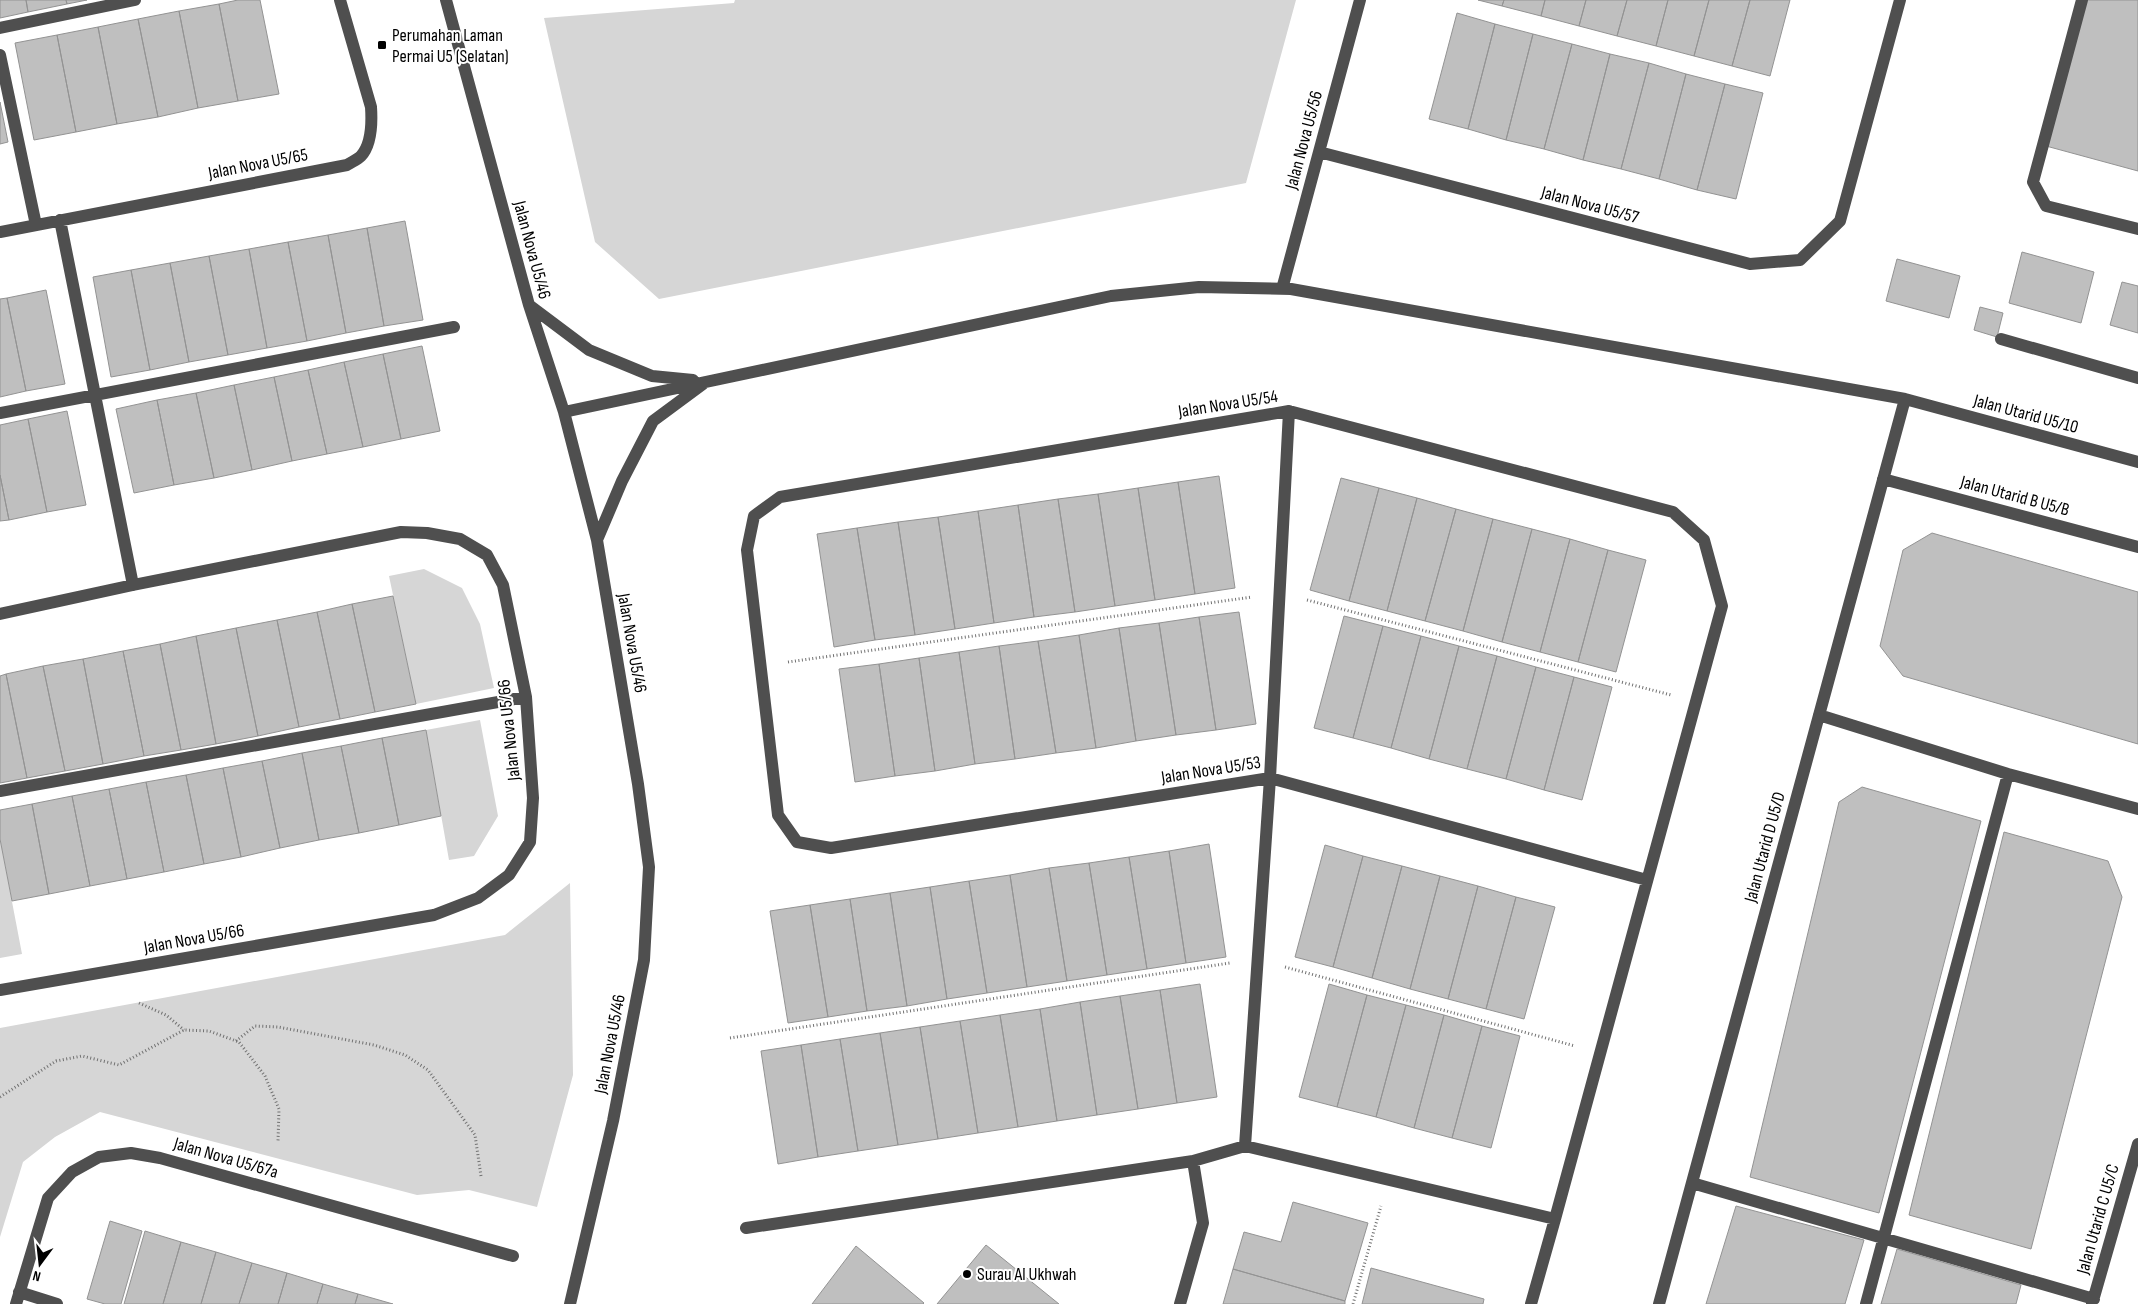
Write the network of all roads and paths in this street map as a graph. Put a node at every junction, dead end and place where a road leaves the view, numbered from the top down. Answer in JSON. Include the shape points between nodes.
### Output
{"nodes":[{"id":1,"x":135,"y":0,"type":"edge"},
{"id":2,"x":340,"y":0,"type":"edge"},
{"id":3,"x":446,"y":0,"type":"edge"},
{"id":4,"x":1360,"y":0,"type":"edge"},
{"id":5,"x":1900,"y":0,"type":"edge"},
{"id":6,"x":2082,"y":0,"type":"edge"},
{"id":7,"x":0,"y":28,"type":"edge"},
{"id":8,"x":0,"y":55,"type":"edge"},
{"id":9,"x":1319,"y":152,"type":"junction"},
{"id":10,"x":60,"y":220,"type":"junction"},
{"id":11,"x":36,"y":225,"type":"junction"},
{"id":12,"x":2138,"y":229,"type":"edge"},
{"id":13,"x":0,"y":232,"type":"edge"},
{"id":14,"x":1282,"y":289,"type":"junction"},
{"id":15,"x":528,"y":305,"type":"junction"},
{"id":16,"x":454,"y":327,"type":"dead end"},
{"id":17,"x":2001,"y":339,"type":"dead end"},
{"id":18,"x":2138,"y":378,"type":"edge"},
{"id":19,"x":707,"y":381,"type":"junction"},
{"id":20,"x":95,"y":395,"type":"junction"},
{"id":21,"x":1905,"y":399,"type":"junction"},
{"id":22,"x":1289,"y":411,"type":"junction"},
{"id":23,"x":0,"y":412,"type":"edge"},
{"id":24,"x":564,"y":412,"type":"junction"},
{"id":25,"x":2138,"y":462,"type":"edge"},
{"id":26,"x":1883,"y":479,"type":"junction"},
{"id":27,"x":780,"y":497,"type":"joint"},
{"id":28,"x":597,"y":540,"type":"junction"},
{"id":29,"x":2138,"y":547,"type":"edge"},
{"id":30,"x":133,"y":585,"type":"junction"},
{"id":31,"x":1279,"y":593,"type":"junction"},
{"id":32,"x":0,"y":614,"type":"edge"},
{"id":33,"x":760,"y":666,"type":"junction"},
{"id":34,"x":526,"y":697,"type":"junction"},
{"id":35,"x":1696,"y":702,"type":"junction"},
{"id":36,"x":1819,"y":715,"type":"junction"},
{"id":37,"x":2008,"y":774,"type":"junction"},
{"id":38,"x":1270,"y":778,"type":"junction"},
{"id":39,"x":0,"y":792,"type":"edge"},
{"id":40,"x":2138,"y":810,"type":"edge"},
{"id":41,"x":1647,"y":880,"type":"junction"},
{"id":42,"x":1258,"y":959,"type":"junction"},
{"id":43,"x":0,"y":990,"type":"edge"},
{"id":44,"x":139,"y":1003,"type":"dead end"},
{"id":45,"x":184,"y":1030,"type":"junction"},
{"id":46,"x":730,"y":1038,"type":"dead end"},
{"id":47,"x":235,"y":1041,"type":"junction"},
{"id":48,"x":1600,"y":1052,"type":"junction"},
{"id":49,"x":0,"y":1097,"type":"edge"},
{"id":50,"x":278,"y":1141,"type":"dead end"},
{"id":51,"x":2138,"y":1144,"type":"edge"},
{"id":52,"x":1246,"y":1146,"type":"junction"},
{"id":53,"x":1193,"y":1161,"type":"junction"},
{"id":54,"x":481,"y":1176,"type":"dead end"},
{"id":55,"x":1389,"y":1180,"type":"junction"},
{"id":56,"x":1692,"y":1183,"type":"junction"},
{"id":57,"x":1555,"y":1219,"type":"junction"},
{"id":58,"x":746,"y":1228,"type":"dead end"},
{"id":59,"x":1883,"y":1239,"type":"junction"},
{"id":60,"x":513,"y":1256,"type":"dead end"},
{"id":61,"x":17,"y":1298,"type":"edge"},
{"id":62,"x":2093,"y":1301,"type":"edge"},
{"id":63,"x":57,"y":1304,"type":"edge"},
{"id":64,"x":570,"y":1304,"type":"edge"},
{"id":65,"x":1180,"y":1304,"type":"edge"},
{"id":66,"x":1354,"y":1304,"type":"edge"},
{"id":67,"x":1531,"y":1304,"type":"edge"},
{"id":68,"x":1659,"y":1304,"type":"edge"},
{"id":69,"x":1866,"y":1304,"type":"edge"}],
"edges":[{"from":1,"to":7,"type":"street"},
{"from":2,"to":10,"type":"street","name":"Jalan Nova U5/65","via":[[371,107],[372,123],[361,156],[348,165]]},
{"from":3,"to":15,"type":"street","name":"Jalan Nova U5/46"},
{"from":4,"to":9,"type":"street","name":"Jalan Nova U5/56"},
{"from":5,"to":9,"type":"street","name":"Jalan Nova U5/57","via":[[1840,221],[1800,260],[1750,264]]},
{"from":6,"to":12,"type":"street","via":[[2033,182],[2046,206]]},
{"from":8,"to":11,"type":"street"},
{"from":9,"to":14,"type":"street","name":"Jalan Nova U5/56"},
{"from":10,"to":11,"type":"street","name":"Jalan Nova U5/65"},
{"from":10,"to":20,"type":"street"},
{"from":11,"to":13,"type":"street","name":"Jalan Nova U5/65"},
{"from":14,"to":19,"type":"street","name":"Jalan Utarid U5/10","via":[[1199,287],[1110,296]]},
{"from":14,"to":21,"type":"street","name":"Jalan Utarid U5/10"},
{"from":15,"to":19,"type":"street","via":[[589,350],[652,376]]},
{"from":15,"to":24,"type":"street","name":"Jalan Nova U5/46"},
{"from":16,"to":20,"type":"street"},
{"from":17,"to":18,"type":"street"},
{"from":19,"to":24,"type":"street","name":"Jalan Utarid U5/10"},
{"from":19,"to":28,"type":"street","via":[[653,421],[622,481]]},
{"from":20,"to":23,"type":"street"},
{"from":20,"to":30,"type":"street"},
{"from":21,"to":25,"type":"street","name":"Jalan Utarid U5/10"},
{"from":21,"to":26,"type":"street","name":"Jalan Utarid D U5/D"},
{"from":22,"to":27,"type":"street","name":"Jalan Nova U5/54"},
{"from":22,"to":31,"type":"street"},
{"from":22,"to":35,"type":"street","name":"Jalan Nova U5/54","via":[[1673,512],[1704,540],[1722,606]]},
{"from":24,"to":28,"type":"street","name":"Jalan Nova U5/46"},
{"from":26,"to":29,"type":"street","name":"Jalan Utarid B U5/B"},
{"from":26,"to":36,"type":"street","name":"Jalan Utarid D U5/D"},
{"from":27,"to":33,"type":"street","name":"Jalan Nova U5/53","via":[[754,516],[747,550]]},
{"from":28,"to":64,"type":"street","name":"Jalan Nova U5/46","via":[[650,867],[644,960],[613,1121]]},
{"from":30,"to":32,"type":"street","name":"Jalan Nova U5/66"},
{"from":30,"to":34,"type":"street","name":"Jalan Nova U5/66","via":[[401,532],[460,539],[487,555],[503,585]]},
{"from":31,"to":33,"type":"path"},
{"from":31,"to":35,"type":"path"},
{"from":31,"to":38,"type":"street"},
{"from":33,"to":38,"type":"street","name":"Jalan Nova U5/53","via":[[778,815],[797,842],[831,848]]},
{"from":34,"to":39,"type":"street"},
{"from":34,"to":43,"type":"street","name":"Jalan Nova U5/66","via":[[533,798],[530,842],[508,875],[478,898],[434,915]]},
{"from":35,"to":41,"type":"street"},
{"from":36,"to":37,"type":"street"},
{"from":36,"to":56,"type":"street","name":"Jalan Utarid D U5/D"},
{"from":37,"to":40,"type":"street"},
{"from":37,"to":59,"type":"street"},
{"from":38,"to":41,"type":"street","name":"Jalan Nova U5/53"},
{"from":38,"to":42,"type":"street"},
{"from":41,"to":48,"type":"street"},
{"from":42,"to":46,"type":"path"},
{"from":42,"to":48,"type":"path"},
{"from":42,"to":52,"type":"street"},
{"from":44,"to":45,"type":"path","via":[[166,1015]]},
{"from":45,"to":47,"type":"path","via":[[209,1031]]},
{"from":45,"to":49,"type":"path","via":[[119,1065],[82,1056],[56,1061]]},
{"from":47,"to":50,"type":"path","via":[[265,1076],[279,1109]]},
{"from":47,"to":54,"type":"path","via":[[255,1026],[278,1027],[374,1044],[405,1055],[428,1070],[475,1135]]},
{"from":48,"to":57,"type":"street"},
{"from":51,"to":62,"type":"street","name":"Jalan Utarid C U5/C"},
{"from":52,"to":53,"type":"street"},
{"from":52,"to":55,"type":"street"},
{"from":53,"to":58,"type":"street"},
{"from":53,"to":65,"type":"street","via":[[1203,1223]]},
{"from":55,"to":57,"type":"street"},
{"from":55,"to":66,"type":"path"},
{"from":56,"to":59,"type":"street"},
{"from":56,"to":68,"type":"street","name":"Jalan Utarid D U5/D"},
{"from":57,"to":67,"type":"street"},
{"from":59,"to":62,"type":"street"},
{"from":59,"to":69,"type":"street"},
{"from":60,"to":61,"type":"street","name":"Jalan Nova U5/67a","via":[[160,1158],[131,1153],[99,1157],[72,1172],[48,1198]]},
{"from":61,"to":63,"type":"street"}]}
